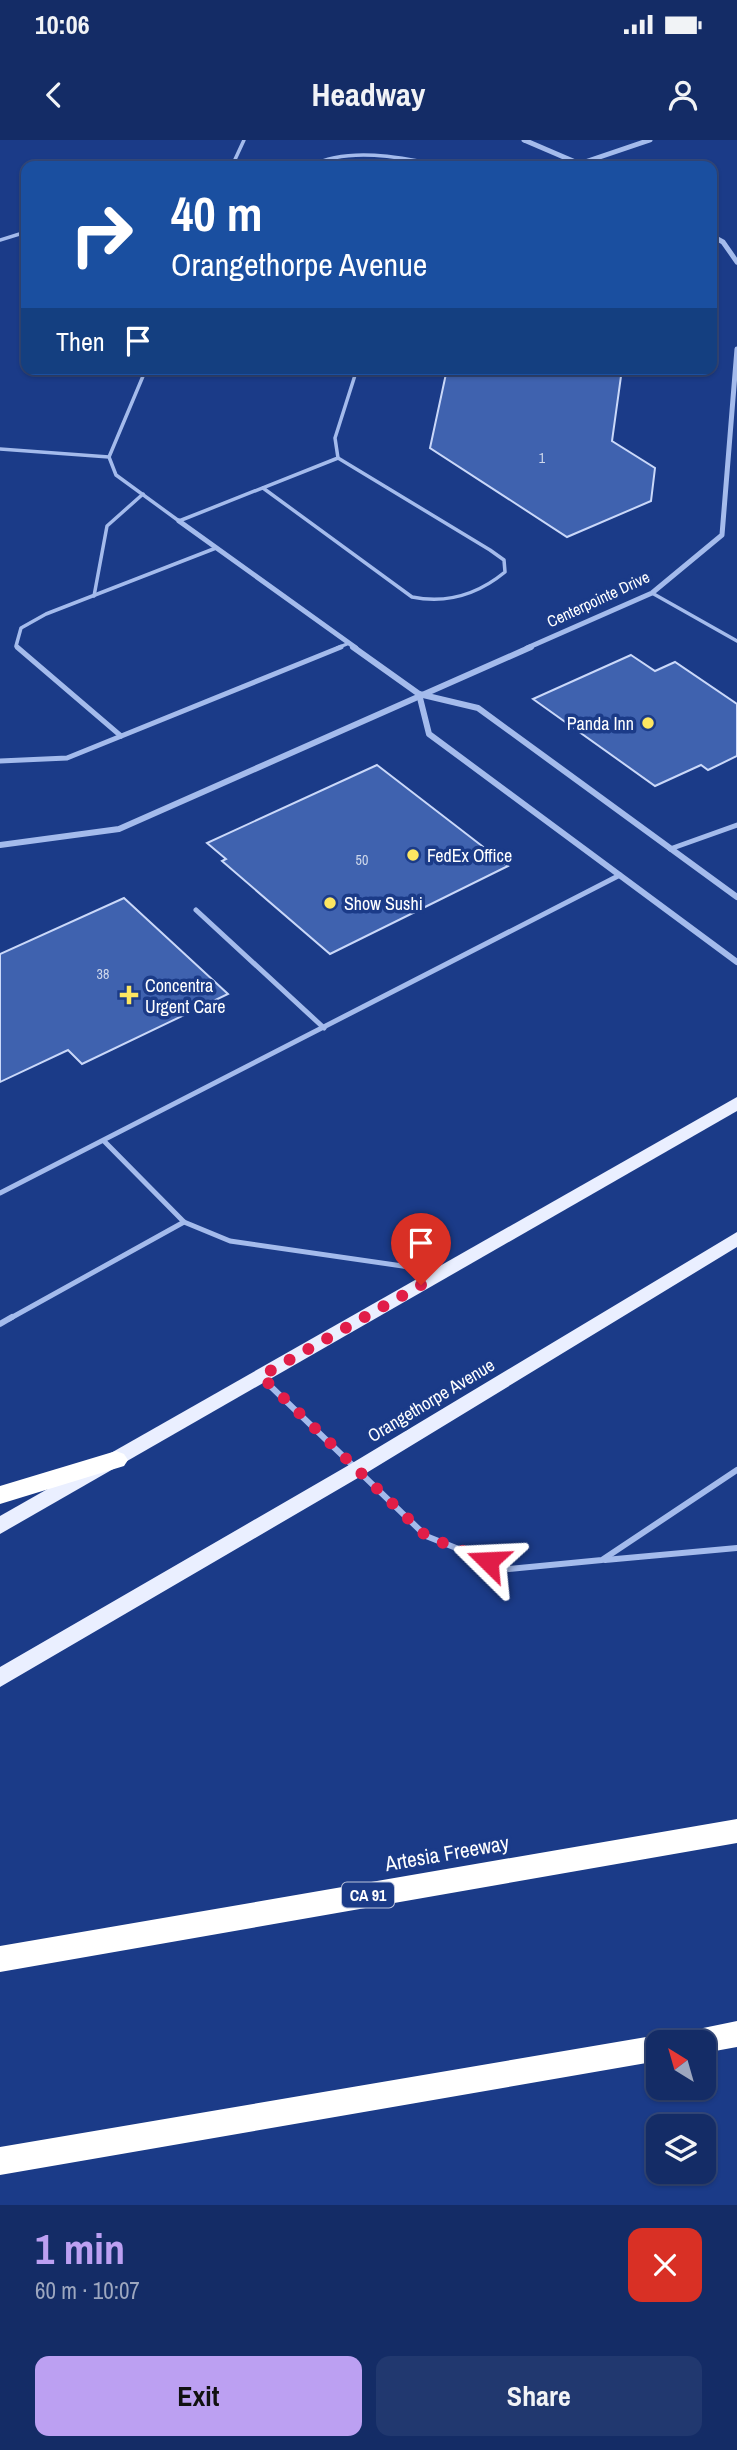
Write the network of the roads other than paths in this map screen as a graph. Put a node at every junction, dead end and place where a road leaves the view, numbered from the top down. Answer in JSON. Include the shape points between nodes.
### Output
{"nodes":[{"id":1,"x":244,"y":140,"type":"edge"},
{"id":2,"x":524,"y":140,"type":"edge"},
{"id":3,"x":650,"y":140,"type":"edge"},
{"id":4,"x":234,"y":161,"type":"edge"},
{"id":5,"x":322,"y":161,"type":"edge"},
{"id":6,"x":407,"y":161,"type":"edge"},
{"id":7,"x":572,"y":161,"type":"edge"},
{"id":8,"x":592,"y":161,"type":"edge"},
{"id":9,"x":21,"y":234,"type":"edge"},
{"id":10,"x":717,"y":239,"type":"edge"},
{"id":11,"x":0,"y":240,"type":"edge"},
{"id":12,"x":737,"y":262,"type":"edge"},
{"id":13,"x":737,"y":349,"type":"edge"},
{"id":14,"x":143,"y":375,"type":"edge"},
{"id":15,"x":354,"y":375,"type":"edge"},
{"id":16,"x":734,"y":428,"type":"edge"},
{"id":17,"x":0,"y":449,"type":"edge"},
{"id":18,"x":109,"y":457,"type":"junction"},
{"id":19,"x":338,"y":458,"type":"junction"},
{"id":20,"x":263,"y":488,"type":"junction"},
{"id":21,"x":143,"y":495,"type":"junction"},
{"id":22,"x":178,"y":521,"type":"junction"},
{"id":23,"x":216,"y":548,"type":"junction"},
{"id":24,"x":652,"y":593,"type":"junction"},
{"id":25,"x":94,"y":596,"type":"junction"},
{"id":26,"x":737,"y":641,"type":"edge"},
{"id":27,"x":346,"y":644,"type":"junction"},
{"id":28,"x":419,"y":694,"type":"junction"},
{"id":29,"x":121,"y":736,"type":"junction"},
{"id":30,"x":0,"y":761,"type":"edge"},
{"id":31,"x":737,"y":825,"type":"edge"},
{"id":32,"x":0,"y":845,"type":"edge"},
{"id":33,"x":670,"y":849,"type":"junction"},
{"id":34,"x":620,"y":875,"type":"junction"},
{"id":35,"x":737,"y":897,"type":"edge"},
{"id":36,"x":196,"y":910,"type":"dead end"},
{"id":37,"x":737,"y":962,"type":"edge"},
{"id":38,"x":324,"y":1028,"type":"junction"},
{"id":39,"x":737,"y":1103,"type":"edge"},
{"id":40,"x":104,"y":1141,"type":"junction"},
{"id":41,"x":0,"y":1193,"type":"edge"},
{"id":42,"x":184,"y":1222,"type":"junction"},
{"id":43,"x":737,"y":1239,"type":"edge"},
{"id":44,"x":444,"y":1272,"type":"junction"},
{"id":45,"x":0,"y":1324,"type":"edge"},
{"id":46,"x":261,"y":1376,"type":"junction"},
{"id":47,"x":116,"y":1460,"type":"junction"},
{"id":48,"x":737,"y":1469,"type":"edge"},
{"id":49,"x":356,"y":1470,"type":"junction"},
{"id":50,"x":0,"y":1495,"type":"edge"},
{"id":51,"x":0,"y":1526,"type":"edge"},
{"id":52,"x":737,"y":1548,"type":"edge"},
{"id":53,"x":602,"y":1560,"type":"junction"},
{"id":54,"x":0,"y":1678,"type":"edge"},
{"id":55,"x":737,"y":1831,"type":"edge"},
{"id":56,"x":0,"y":1959,"type":"edge"},
{"id":57,"x":737,"y":2034,"type":"edge"},
{"id":58,"x":716,"y":2038,"type":"edge"},
{"id":59,"x":646,"y":2050,"type":"edge"},
{"id":60,"x":0,"y":2161,"type":"edge"}],
"edges":[{"from":1,"to":4,"type":"lane"},
{"from":2,"to":7,"type":"street"},
{"from":3,"to":8,"type":"street"},
{"from":5,"to":6,"type":"lane","via":[[333,156]]},
{"from":9,"to":11,"type":"lane"},
{"from":10,"to":12,"type":"street"},
{"from":13,"to":16,"type":"street","name":"Centerpointe Drive"},
{"from":14,"to":18,"type":"lane"},
{"from":15,"to":19,"type":"lane","via":[[335,438]]},
{"from":16,"to":24,"type":"street","name":"Centerpointe Drive","via":[[722,535]]},
{"from":17,"to":18,"type":"lane"},
{"from":18,"to":21,"type":"lane","via":[[116,475]]},
{"from":19,"to":20,"type":"lane"},
{"from":19,"to":20,"type":"lane","via":[[490,550],[504,561],[505,572],[493,583],[451,600],[431,602],[412,597]]},
{"from":20,"to":22,"type":"lane"},
{"from":21,"to":22,"type":"lane"},
{"from":21,"to":25,"type":"lane","via":[[107,526]]},
{"from":22,"to":23,"type":"street"},
{"from":23,"to":25,"type":"lane"},
{"from":23,"to":27,"type":"street"},
{"from":24,"to":26,"type":"lane"},
{"from":24,"to":28,"type":"street","name":"Centerpointe Drive"},
{"from":25,"to":29,"type":"lane","via":[[21,628],[16,646]]},
{"from":27,"to":28,"type":"street"},
{"from":27,"to":29,"type":"lane"},
{"from":28,"to":32,"type":"street","name":"Centerpointe Drive","via":[[119,829]]},
{"from":28,"to":33,"type":"street","via":[[478,708]]},
{"from":28,"to":34,"type":"street","via":[[429,734]]},
{"from":29,"to":30,"type":"lane","via":[[67,758]]},
{"from":31,"to":33,"type":"lane"},
{"from":33,"to":35,"type":"street"},
{"from":34,"to":37,"type":"street"},
{"from":34,"to":38,"type":"lane"},
{"from":36,"to":38,"type":"lane"},
{"from":38,"to":40,"type":"lane"},
{"from":39,"to":44,"type":"main road"},
{"from":40,"to":41,"type":"lane"},
{"from":40,"to":42,"type":"lane"},
{"from":42,"to":44,"type":"lane","via":[[230,1241]]},
{"from":42,"to":45,"type":"lane"},
{"from":43,"to":49,"type":"main road","name":"Orangethorpe Avenue"},
{"from":44,"to":46,"type":"main road"},
{"from":46,"to":47,"type":"main road"},
{"from":46,"to":49,"type":"lane"},
{"from":47,"to":50,"type":"highway"},
{"from":47,"to":51,"type":"main road"},
{"from":48,"to":53,"type":"lane"},
{"from":49,"to":53,"type":"lane","via":[[426,1536],[509,1569]]},
{"from":49,"to":54,"type":"main road","name":"Orangethorpe Avenue"},
{"from":52,"to":53,"type":"lane"},
{"from":55,"to":56,"type":"highway","name":"Artesia Freeway","number":"CA 91"},
{"from":57,"to":58,"type":"highway"},
{"from":59,"to":60,"type":"highway"}]}
